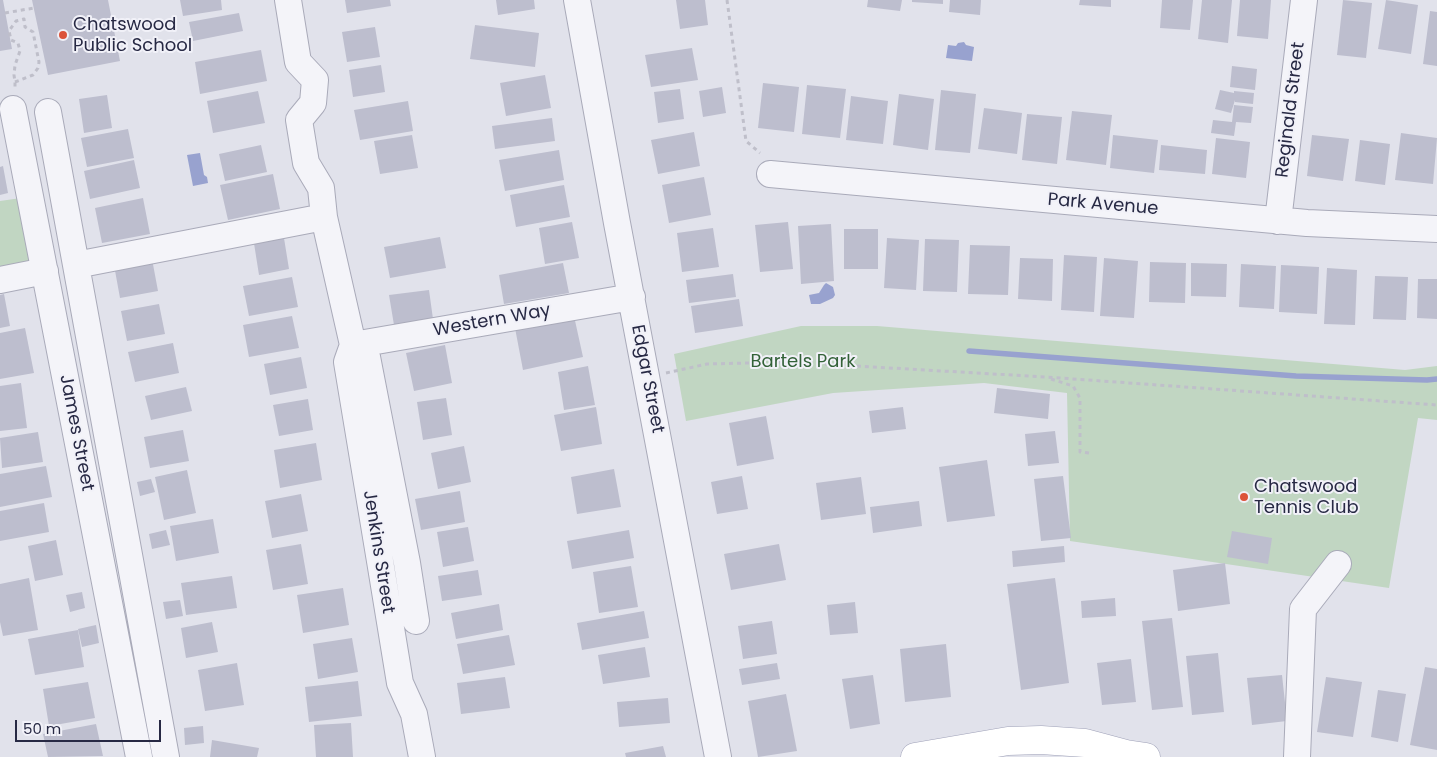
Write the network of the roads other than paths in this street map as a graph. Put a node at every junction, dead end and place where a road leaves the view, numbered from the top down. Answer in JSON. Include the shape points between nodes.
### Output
{"nodes":[{"id":1,"x":288,"y":0,"type":"edge"},
{"id":2,"x":577,"y":0,"type":"edge"},
{"id":3,"x":1304,"y":0,"type":"edge"},
{"id":4,"x":13,"y":109,"type":"road end"},
{"id":5,"x":48,"y":112,"type":"dead end"},
{"id":6,"x":770,"y":174,"type":"dead end"},
{"id":7,"x":324,"y":217,"type":"junction"},
{"id":8,"x":1278,"y":221,"type":"junction"},
{"id":9,"x":1437,"y":229,"type":"edge"},
{"id":10,"x":76,"y":265,"type":"junction"},
{"id":11,"x":45,"y":272,"type":"junction"},
{"id":12,"x":0,"y":280,"type":"edge"},
{"id":13,"x":632,"y":297,"type":"junction"},
{"id":14,"x":353,"y":345,"type":"junction"},
{"id":15,"x":1338,"y":564,"type":"dead end"},
{"id":16,"x":416,"y":621,"type":"dead end"},
{"id":17,"x":139,"y":757,"type":"edge"},
{"id":18,"x":166,"y":757,"type":"edge"},
{"id":19,"x":422,"y":757,"type":"edge"},
{"id":20,"x":718,"y":757,"type":"edge"},
{"id":21,"x":916,"y":757,"type":"edge"},
{"id":22,"x":1146,"y":757,"type":"edge"},
{"id":23,"x":1297,"y":757,"type":"edge"}],
"edges":[{"from":1,"to":7,"type":"street","name":"Jenkins Street","via":[[298,62],[314,80],[313,103],[299,120],[306,163],[321,188]]},
{"from":2,"to":13,"type":"street","name":"Edgar Street"},
{"from":3,"to":8,"type":"street","name":"Reginald Street"},
{"from":4,"to":11,"type":"street","name":"James Street"},
{"from":5,"to":10,"type":"street","name":"James Street"},
{"from":6,"to":8,"type":"street","name":"Park Avenue"},
{"from":7,"to":10,"type":"street"},
{"from":7,"to":14,"type":"street","name":"Jenkins Street"},
{"from":8,"to":9,"type":"street","name":"Park Avenue"},
{"from":10,"to":18,"type":"street","name":"James Street"},
{"from":11,"to":12,"type":"street"},
{"from":11,"to":17,"type":"street","name":"James Street"},
{"from":13,"to":14,"type":"street","name":"Western Way"},
{"from":13,"to":20,"type":"street","name":"Edgar Street"},
{"from":14,"to":16,"type":"street","name":"Jenkins Street","via":[[367,357]]},
{"from":14,"to":19,"type":"street","name":"Jenkins Street","via":[[347,362],[400,683],[414,714]]},
{"from":15,"to":23,"type":"street","via":[[1303,609]]},
{"from":21,"to":22,"type":"main road","via":[[1008,741],[1042,740],[1085,743]]}]}
